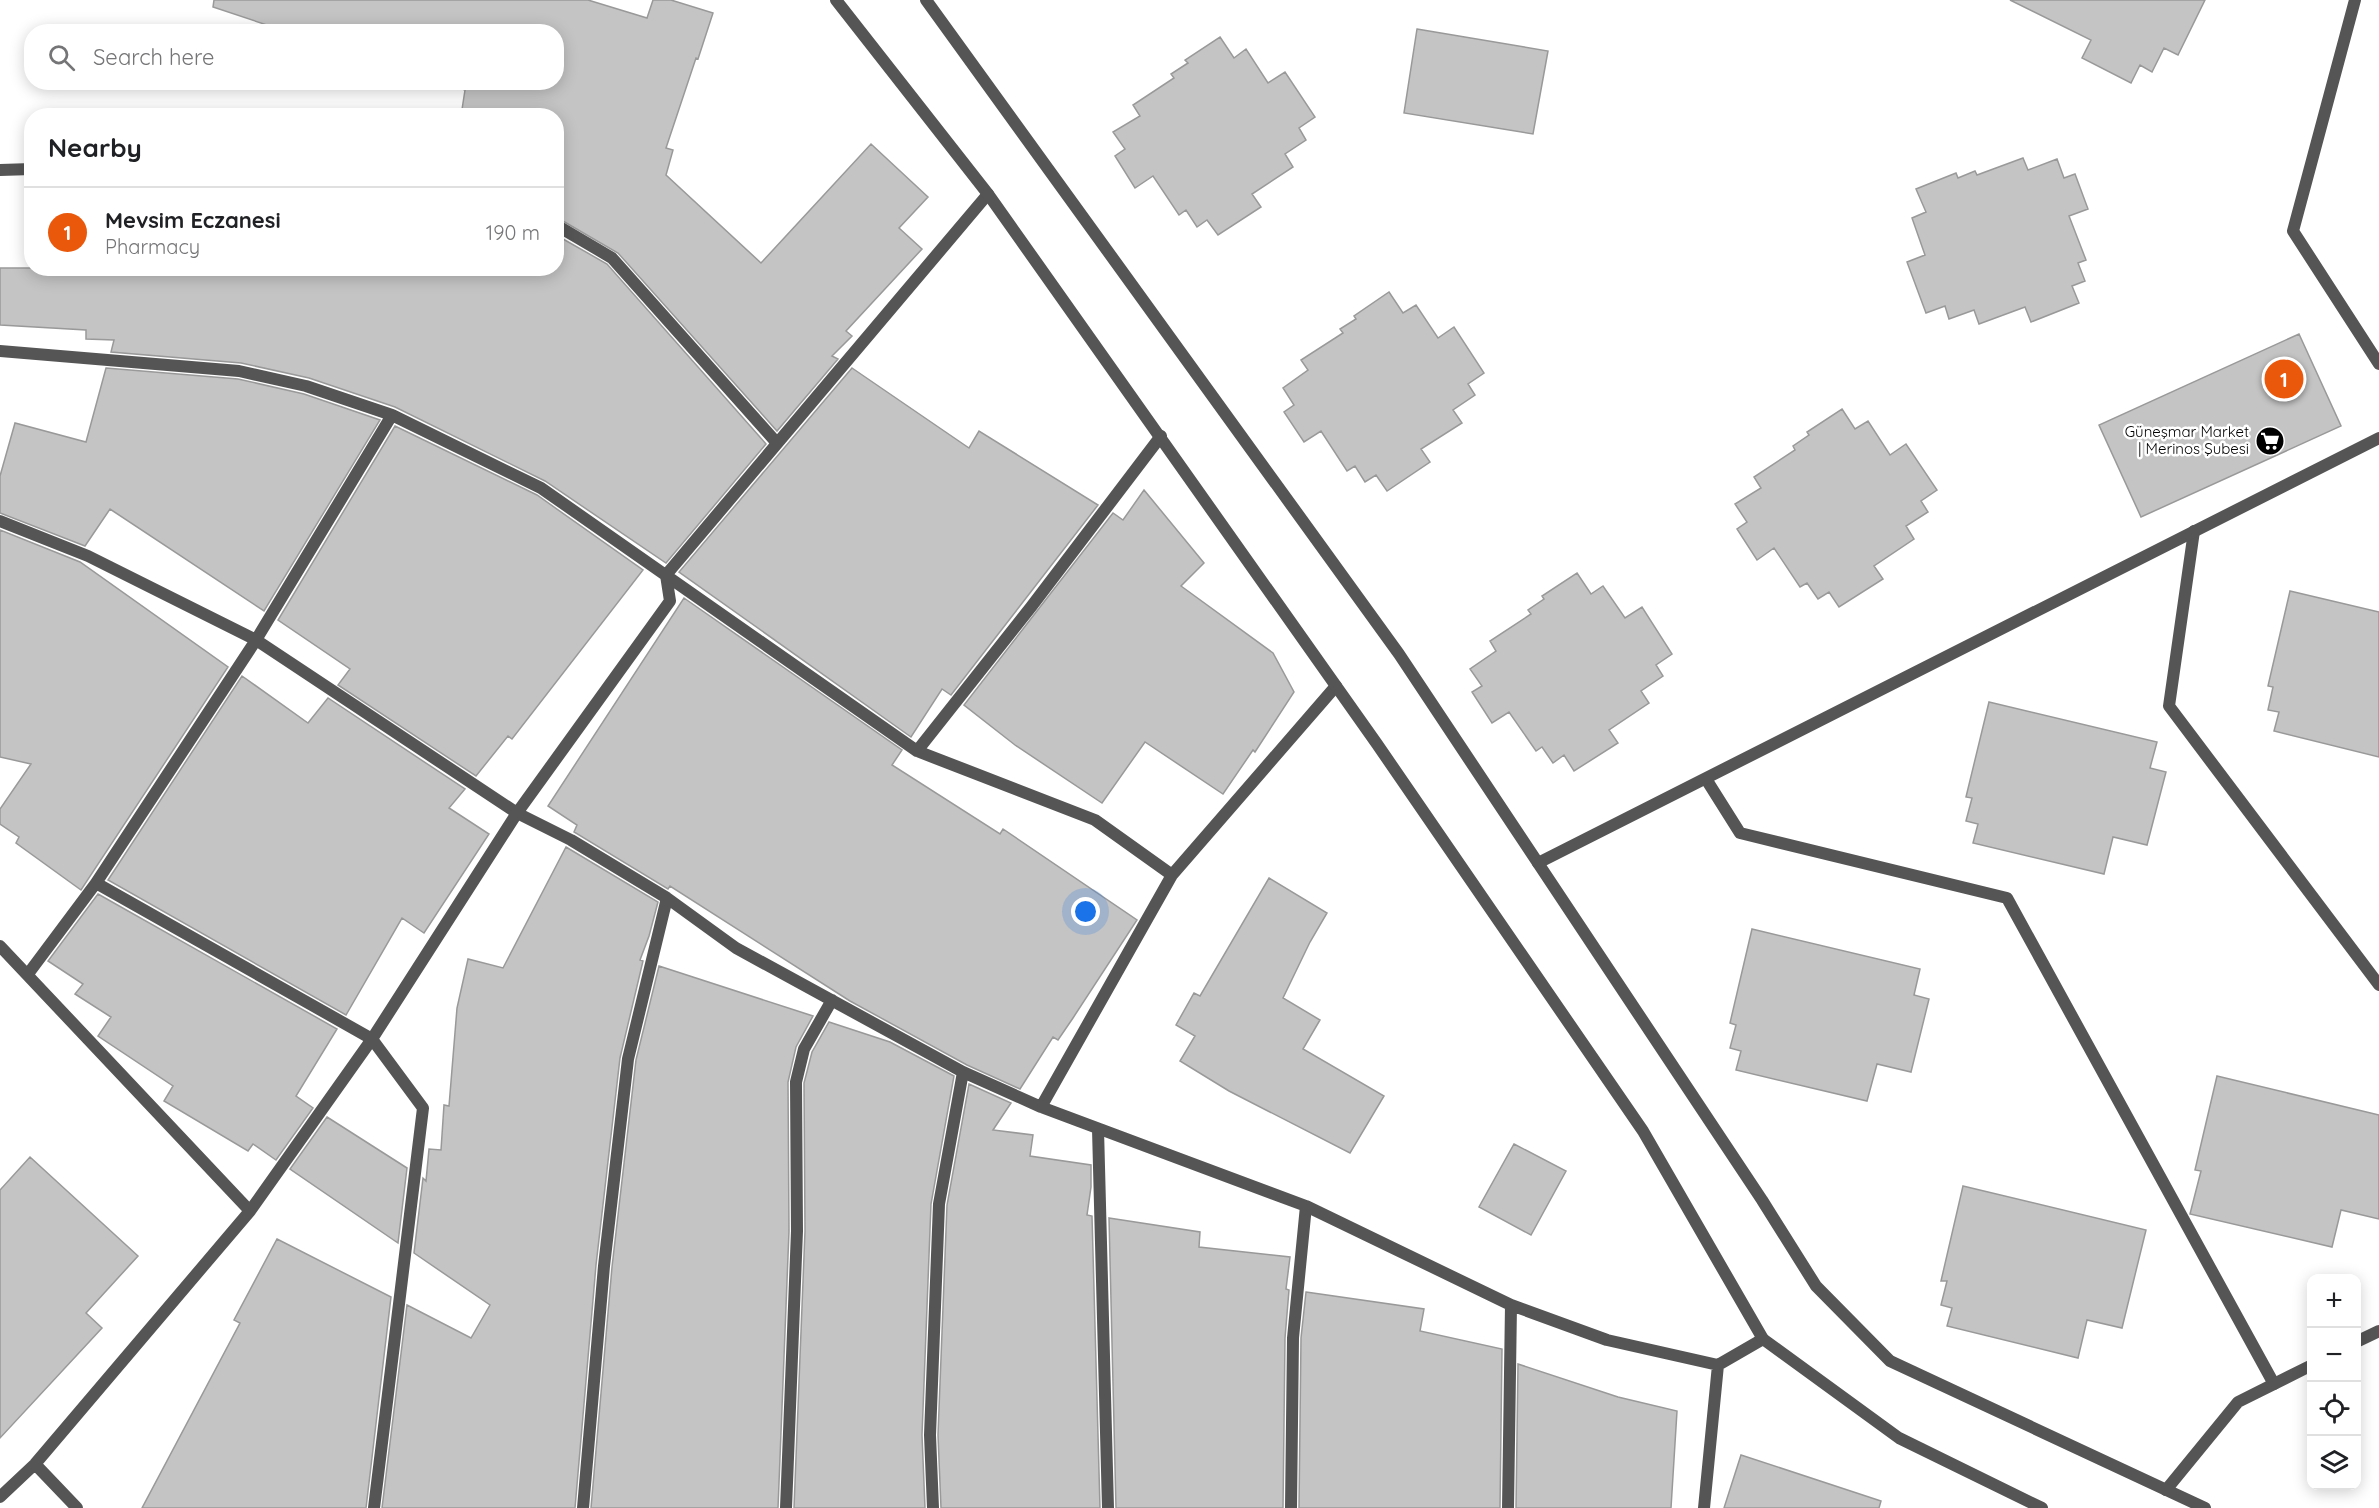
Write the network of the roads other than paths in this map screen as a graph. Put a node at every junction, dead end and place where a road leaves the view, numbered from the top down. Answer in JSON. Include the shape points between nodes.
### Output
{"nodes":[{"id":1,"x":836,"y":0,"type":"edge"},
{"id":2,"x":926,"y":0,"type":"edge"},
{"id":3,"x":2355,"y":0,"type":"edge"},
{"id":4,"x":24,"y":170,"type":"edge"},
{"id":5,"x":0,"y":171,"type":"edge"},
{"id":6,"x":988,"y":194,"type":"junction"},
{"id":7,"x":564,"y":230,"type":"edge"},
{"id":8,"x":0,"y":351,"type":"edge"},
{"id":9,"x":2379,"y":364,"type":"edge"},
{"id":10,"x":392,"y":416,"type":"junction"},
{"id":11,"x":1161,"y":436,"type":"junction"},
{"id":12,"x":2379,"y":438,"type":"edge"},
{"id":13,"x":776,"y":442,"type":"junction"},
{"id":14,"x":0,"y":521,"type":"edge"},
{"id":15,"x":2194,"y":531,"type":"junction"},
{"id":16,"x":666,"y":575,"type":"junction"},
{"id":17,"x":256,"y":640,"type":"junction"},
{"id":18,"x":1336,"y":686,"type":"junction"},
{"id":19,"x":917,"y":752,"type":"junction"},
{"id":20,"x":1706,"y":778,"type":"junction"},
{"id":21,"x":517,"y":813,"type":"junction"},
{"id":22,"x":1538,"y":863,"type":"junction"},
{"id":23,"x":1172,"y":875,"type":"junction"},
{"id":24,"x":96,"y":883,"type":"junction"},
{"id":25,"x":667,"y":898,"type":"junction"},
{"id":26,"x":0,"y":946,"type":"edge"},
{"id":27,"x":28,"y":974,"type":"junction"},
{"id":28,"x":2379,"y":985,"type":"edge"},
{"id":29,"x":832,"y":1000,"type":"junction"},
{"id":30,"x":372,"y":1039,"type":"junction"},
{"id":31,"x":963,"y":1072,"type":"junction"},
{"id":32,"x":1041,"y":1107,"type":"junction"},
{"id":33,"x":1098,"y":1129,"type":"junction"},
{"id":34,"x":1306,"y":1206,"type":"junction"},
{"id":35,"x":250,"y":1212,"type":"junction"},
{"id":36,"x":1511,"y":1305,"type":"junction"},
{"id":37,"x":2379,"y":1331,"type":"edge"},
{"id":38,"x":1763,"y":1339,"type":"junction"},
{"id":39,"x":2361,"y":1340,"type":"edge"},
{"id":40,"x":1718,"y":1365,"type":"junction"},
{"id":41,"x":2307,"y":1368,"type":"edge"},
{"id":42,"x":2274,"y":1384,"type":"junction"},
{"id":43,"x":35,"y":1464,"type":"junction"},
{"id":44,"x":2166,"y":1490,"type":"junction"},
{"id":45,"x":0,"y":1497,"type":"edge"},
{"id":46,"x":77,"y":1508,"type":"edge"},
{"id":47,"x":374,"y":1508,"type":"edge"},
{"id":48,"x":583,"y":1508,"type":"edge"},
{"id":49,"x":786,"y":1508,"type":"edge"},
{"id":50,"x":933,"y":1508,"type":"edge"},
{"id":51,"x":1108,"y":1508,"type":"edge"},
{"id":52,"x":1291,"y":1508,"type":"edge"},
{"id":53,"x":1508,"y":1508,"type":"edge"},
{"id":54,"x":1704,"y":1508,"type":"edge"},
{"id":55,"x":2042,"y":1508,"type":"edge"},
{"id":56,"x":2205,"y":1508,"type":"edge"}],
"edges":[{"from":1,"to":6,"type":"street"},
{"from":2,"to":22,"type":"street","via":[[1399,654]]},
{"from":3,"to":9,"type":"street","via":[[2293,231]]},
{"from":4,"to":5,"type":"street"},
{"from":6,"to":11,"type":"street"},
{"from":6,"to":13,"type":"street"},
{"from":7,"to":13,"type":"street","via":[[612,258]]},
{"from":8,"to":10,"type":"street","via":[[239,371],[306,386]]},
{"from":10,"to":16,"type":"street","via":[[541,488]]},
{"from":10,"to":17,"type":"street"},
{"from":11,"to":18,"type":"street"},
{"from":11,"to":19,"type":"street"},
{"from":12,"to":15,"type":"street"},
{"from":13,"to":16,"type":"street"},
{"from":14,"to":17,"type":"street","via":[[88,556]]},
{"from":15,"to":20,"type":"street"},
{"from":15,"to":28,"type":"street","via":[[2169,706]]},
{"from":16,"to":19,"type":"street"},
{"from":16,"to":21,"type":"street","via":[[670,602]]},
{"from":17,"to":21,"type":"street"},
{"from":17,"to":24,"type":"street"},
{"from":18,"to":23,"type":"street"},
{"from":18,"to":38,"type":"street","via":[[1643,1131]]},
{"from":19,"to":23,"type":"street","via":[[1095,820]]},
{"from":20,"to":22,"type":"street"},
{"from":20,"to":42,"type":"street","via":[[1740,833],[2007,898]]},
{"from":21,"to":25,"type":"street","via":[[571,840]]},
{"from":21,"to":30,"type":"street"},
{"from":22,"to":44,"type":"street","via":[[1816,1286],[1890,1360]]},
{"from":23,"to":32,"type":"street"},
{"from":24,"to":27,"type":"street"},
{"from":24,"to":30,"type":"street"},
{"from":25,"to":29,"type":"street","via":[[736,948]]},
{"from":25,"to":48,"type":"street","via":[[628,1059],[604,1266]]},
{"from":26,"to":27,"type":"street"},
{"from":27,"to":35,"type":"street"},
{"from":29,"to":31,"type":"street"},
{"from":29,"to":49,"type":"street","via":[[804,1049],[796,1082],[797,1231]]},
{"from":30,"to":35,"type":"street"},
{"from":30,"to":47,"type":"street","via":[[423,1108]]},
{"from":31,"to":32,"type":"street"},
{"from":31,"to":50,"type":"street","via":[[939,1204],[930,1434]]},
{"from":32,"to":33,"type":"street"},
{"from":33,"to":34,"type":"street"},
{"from":33,"to":51,"type":"street"},
{"from":34,"to":36,"type":"street"},
{"from":34,"to":52,"type":"street","via":[[1293,1338]]},
{"from":35,"to":43,"type":"street"},
{"from":36,"to":40,"type":"street","via":[[1607,1340]]},
{"from":36,"to":53,"type":"street"},
{"from":37,"to":39,"type":"street"},
{"from":38,"to":40,"type":"street"},
{"from":38,"to":55,"type":"street","via":[[1899,1438]]},
{"from":40,"to":54,"type":"street"},
{"from":41,"to":42,"type":"street"},
{"from":42,"to":44,"type":"street","via":[[2238,1402]]},
{"from":43,"to":45,"type":"street"},
{"from":43,"to":46,"type":"street"},
{"from":44,"to":56,"type":"street"}]}
